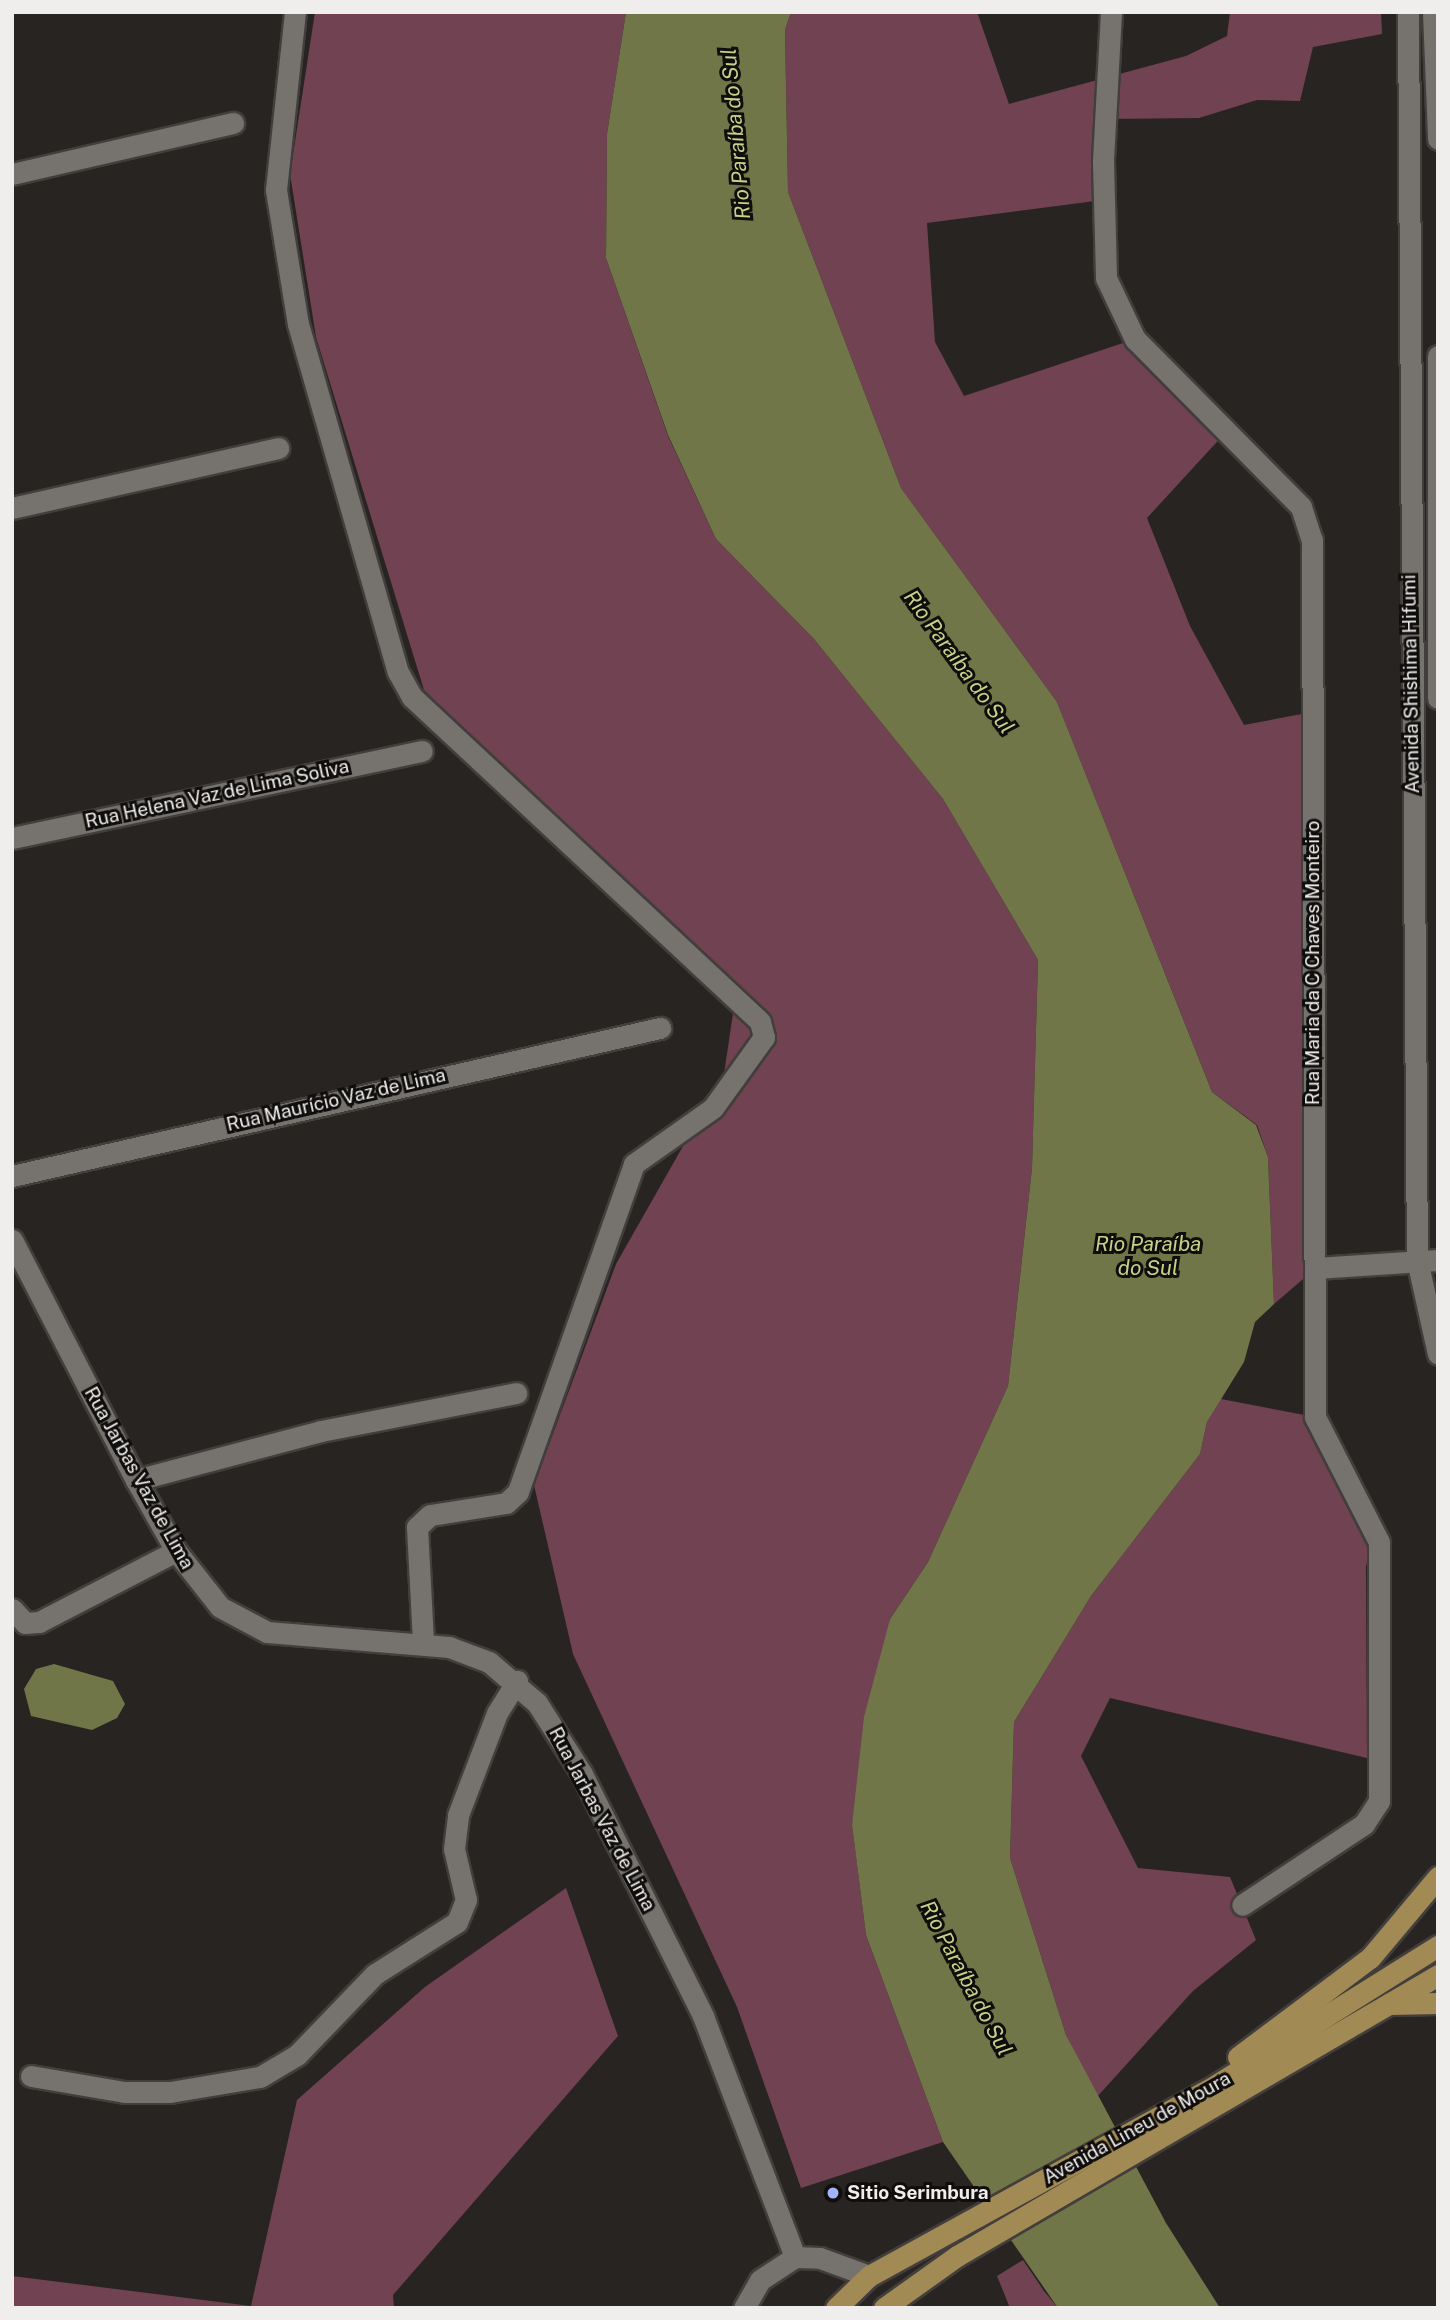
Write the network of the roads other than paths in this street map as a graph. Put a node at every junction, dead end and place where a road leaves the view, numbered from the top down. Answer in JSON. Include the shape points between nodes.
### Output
{"nodes":[{"id":1,"x":295,"y":12,"type":"edge"},
{"id":2,"x":1111,"y":12,"type":"edge"},
{"id":3,"x":1408,"y":12,"type":"edge"},
{"id":4,"x":1433,"y":12,"type":"edge"},
{"id":5,"x":233,"y":123,"type":"dead end"},
{"id":6,"x":1438,"y":139,"type":"edge"},
{"id":7,"x":12,"y":174,"type":"edge"},
{"id":8,"x":1438,"y":356,"type":"edge"},
{"id":9,"x":278,"y":448,"type":"dead end"},
{"id":10,"x":12,"y":508,"type":"edge"},
{"id":11,"x":1438,"y":698,"type":"edge"},
{"id":12,"x":422,"y":751,"type":"dead end"},
{"id":13,"x":12,"y":838,"type":"edge"},
{"id":14,"x":660,"y":1028,"type":"dead end"},
{"id":15,"x":12,"y":1176,"type":"edge"},
{"id":16,"x":12,"y":1240,"type":"edge"},
{"id":17,"x":1428,"y":1260,"type":"edge"},
{"id":18,"x":1316,"y":1268,"type":"junction"},
{"id":19,"x":1438,"y":1354,"type":"edge"},
{"id":20,"x":516,"y":1394,"type":"dead end"},
{"id":21,"x":136,"y":1480,"type":"junction"},
{"id":22,"x":176,"y":1551,"type":"junction"},
{"id":23,"x":12,"y":1609,"type":"edge"},
{"id":24,"x":422,"y":1642,"type":"junction"},
{"id":25,"x":517,"y":1681,"type":"junction"},
{"id":26,"x":1438,"y":1877,"type":"edge"},
{"id":27,"x":1242,"y":1905,"type":"dead end"},
{"id":28,"x":1438,"y":1946,"type":"edge"},
{"id":29,"x":1438,"y":1975,"type":"edge"},
{"id":30,"x":1438,"y":2003,"type":"edge"},
{"id":31,"x":1389,"y":2004,"type":"junction"},
{"id":32,"x":31,"y":2076,"type":"dead end"},
{"id":33,"x":1216,"y":2085,"type":"junction"},
{"id":34,"x":1193,"y":2110,"type":"junction"},
{"id":35,"x":794,"y":2257,"type":"junction"},
{"id":36,"x":869,"y":2276,"type":"junction"},
{"id":37,"x":744,"y":2308,"type":"edge"},
{"id":38,"x":836,"y":2308,"type":"edge"},
{"id":39,"x":884,"y":2308,"type":"edge"}],
"edges":[{"from":1,"to":24,"type":"street","via":[[276,190],[298,324],[398,672],[412,697],[760,1022],[764,1037],[713,1108],[634,1164],[518,1492],[506,1503],[430,1515],[417,1527]]},
{"from":2,"to":18,"type":"street","name":"Rua Maria da C Chaves Monteiro","via":[[1103,258],[1113,297],[1149,355],[1301,508],[1312,540]]},
{"from":3,"to":17,"type":"street","name":"Avenida Shishima Hifumi"},
{"from":4,"to":6,"type":"street"},
{"from":5,"to":7,"type":"street"},
{"from":8,"to":11,"type":"street","name":"Avenida Shishima Hifumi"},
{"from":9,"to":10,"type":"street"},
{"from":12,"to":13,"type":"street","name":"Rua Helena Vaz de Lima Soliva"},
{"from":14,"to":15,"type":"street","name":"Rua Maurício Vaz de Lima"},
{"from":16,"to":21,"type":"street","name":"Rua Jarbas Vaz de Lima"},
{"from":17,"to":18,"type":"street"},
{"from":17,"to":19,"type":"street","name":"Avenida Shishima Hifumi"},
{"from":18,"to":27,"type":"street","name":"Rua Maria da C Chaves Monteiro","via":[[1315,1417],[1375,1529],[1382,1561],[1380,1801],[1364,1824]]},
{"from":20,"to":21,"type":"street","via":[[321,1431]]},
{"from":21,"to":22,"type":"street","name":"Rua Jarbas Vaz de Lima"},
{"from":22,"to":23,"type":"street","via":[[39,1622],[25,1623]]},
{"from":22,"to":24,"type":"street","name":"Rua Jarbas Vaz de Lima","via":[[201,1587],[245,1623],[296,1636]]},
{"from":24,"to":25,"type":"street","name":"Rua Jarbas Vaz de Lima","via":[[489,1662]]},
{"from":25,"to":32,"type":"street","via":[[497,1713],[458,1815],[454,1849],[466,1900],[457,1922],[375,1974],[297,2055],[260,2077],[170,2092],[94,2088]]},
{"from":25,"to":35,"type":"street","name":"Rua Jarbas Vaz de Lima","via":[[570,1753],[704,2016]]},
{"from":26,"to":33,"type":"main road","via":[[1370,1958],[1229,2064]]},
{"from":28,"to":33,"type":"main road","name":"Avenida Lineu de Moura"},
{"from":29,"to":31,"type":"main road","name":"Avenida Lineu de Moura"},
{"from":30,"to":31,"type":"main road"},
{"from":31,"to":34,"type":"main road","name":"Avenida Lineu de Moura"},
{"from":33,"to":34,"type":"main road","name":"Avenida Lineu de Moura"},
{"from":34,"to":36,"type":"main road","name":"Avenida Lineu de Moura"},
{"from":34,"to":39,"type":"main road","via":[[957,2256]]},
{"from":35,"to":36,"type":"street","via":[[820,2258]]},
{"from":35,"to":37,"type":"street","via":[[760,2280]]},
{"from":36,"to":38,"type":"main road","name":"Avenida Lineu de Moura"}]}
